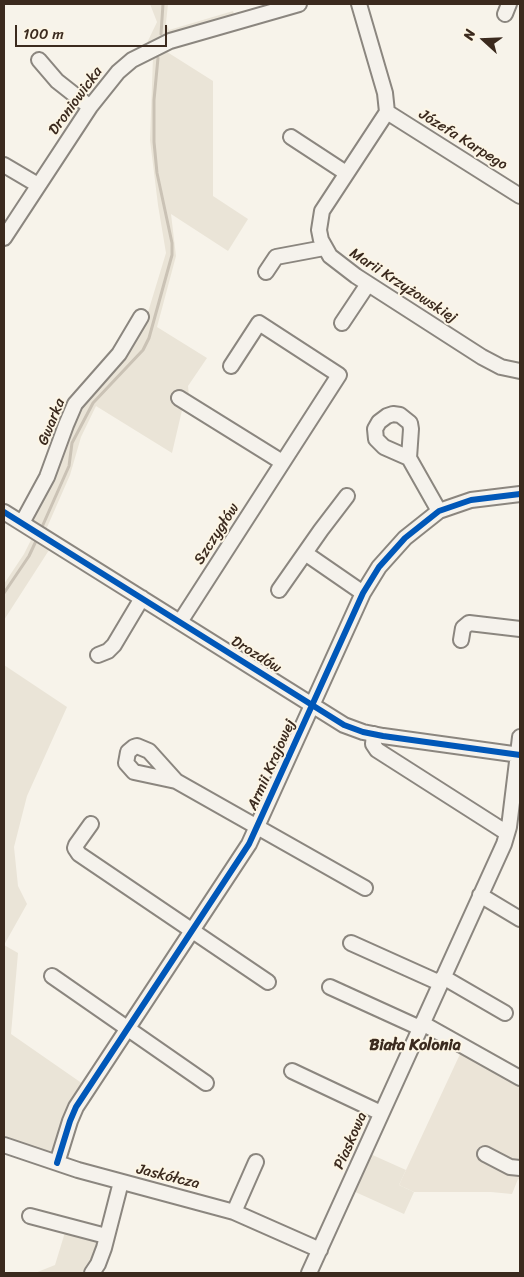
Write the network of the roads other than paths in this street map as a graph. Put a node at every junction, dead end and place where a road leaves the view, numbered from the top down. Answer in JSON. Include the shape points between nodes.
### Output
{"nodes":[{"id":1,"x":299,"y":4,"type":"edge"},
{"id":2,"x":359,"y":4,"type":"edge"},
{"id":3,"x":39,"y":60,"type":"dead end"},
{"id":4,"x":90,"y":107,"type":"junction"},
{"id":5,"x":387,"y":112,"type":"junction"},
{"id":6,"x":291,"y":137,"type":"dead end"},
{"id":7,"x":4,"y":165,"type":"edge"},
{"id":8,"x":346,"y":173,"type":"junction"},
{"id":9,"x":38,"y":185,"type":"junction"},
{"id":10,"x":520,"y":196,"type":"edge"},
{"id":11,"x":4,"y":238,"type":"edge"},
{"id":12,"x":324,"y":248,"type":"junction"},
{"id":13,"x":266,"y":272,"type":"dead end"},
{"id":14,"x":368,"y":284,"type":"junction"},
{"id":15,"x":141,"y":317,"type":"dead end"},
{"id":16,"x":342,"y":324,"type":"dead end"},
{"id":17,"x":231,"y":366,"type":"dead end"},
{"id":18,"x":520,"y":371,"type":"edge"},
{"id":19,"x":179,"y":398,"type":"dead end"},
{"id":20,"x":409,"y":458,"type":"dead end"},
{"id":21,"x":282,"y":462,"type":"junction"},
{"id":22,"x":520,"y":494,"type":"edge"},
{"id":23,"x":347,"y":496,"type":"dead end"},
{"id":24,"x":438,"y":511,"type":"junction"},
{"id":25,"x":4,"y":512,"type":"edge"},
{"id":26,"x":22,"y":523,"type":"junction"},
{"id":27,"x":305,"y":553,"type":"junction"},
{"id":28,"x":279,"y":590,"type":"dead end"},
{"id":29,"x":363,"y":593,"type":"junction"},
{"id":30,"x":142,"y":598,"type":"junction"},
{"id":31,"x":180,"y":622,"type":"junction"},
{"id":32,"x":520,"y":629,"type":"edge"},
{"id":33,"x":461,"y":640,"type":"dead end"},
{"id":34,"x":98,"y":654,"type":"dead end"},
{"id":35,"x":313,"y":706,"type":"junction"},
{"id":36,"x":374,"y":734,"type":"junction"},
{"id":37,"x":520,"y":737,"type":"edge"},
{"id":38,"x":519,"y":755,"type":"edge"},
{"id":39,"x":176,"y":781,"type":"dead end"},
{"id":40,"x":91,"y":824,"type":"dead end"},
{"id":41,"x":258,"y":828,"type":"junction"},
{"id":42,"x":507,"y":833,"type":"junction"},
{"id":43,"x":365,"y":888,"type":"dead end"},
{"id":44,"x":480,"y":895,"type":"junction"},
{"id":45,"x":520,"y":919,"type":"edge"},
{"id":46,"x":193,"y":931,"type":"junction"},
{"id":47,"x":351,"y":942,"type":"dead end"},
{"id":48,"x":52,"y":976,"type":"dead end"},
{"id":49,"x":442,"y":980,"type":"junction"},
{"id":50,"x":268,"y":982,"type":"dead end"},
{"id":51,"x":330,"y":986,"type":"dead end"},
{"id":52,"x":505,"y":1013,"type":"dead end"},
{"id":53,"x":421,"y":1025,"type":"junction"},
{"id":54,"x":128,"y":1028,"type":"junction"},
{"id":55,"x":292,"y":1071,"type":"dead end"},
{"id":56,"x":520,"y":1078,"type":"edge"},
{"id":57,"x":206,"y":1083,"type":"dead end"},
{"id":58,"x":382,"y":1113,"type":"junction"},
{"id":59,"x":4,"y":1145,"type":"edge"},
{"id":60,"x":485,"y":1154,"type":"dead end"},
{"id":61,"x":256,"y":1162,"type":"dead end"},
{"id":62,"x":57,"y":1163,"type":"junction"},
{"id":63,"x":520,"y":1168,"type":"edge"},
{"id":64,"x":121,"y":1182,"type":"junction"},
{"id":65,"x":234,"y":1212,"type":"junction"},
{"id":66,"x":30,"y":1216,"type":"dead end"},
{"id":67,"x":106,"y":1236,"type":"junction"},
{"id":68,"x":320,"y":1250,"type":"junction"},
{"id":69,"x":92,"y":1273,"type":"edge"},
{"id":70,"x":309,"y":1273,"type":"edge"}],
"edges":[{"from":1,"to":4,"type":"street","name":"Droniowicka","via":[[149,50],[118,72]]},
{"from":2,"to":5,"type":"street","via":[[385,93]]},
{"from":3,"to":4,"type":"street","via":[[57,81]]},
{"from":4,"to":9,"type":"street","name":"Droniowicka"},
{"from":5,"to":8,"type":"street"},
{"from":5,"to":10,"type":"street","name":"Józefa Karpego"},
{"from":6,"to":8,"type":"street"},
{"from":7,"to":9,"type":"street"},
{"from":8,"to":12,"type":"street","via":[[322,211],[318,230]]},
{"from":9,"to":11,"type":"street","name":"Droniowicka"},
{"from":12,"to":13,"type":"street","via":[[276,257]]},
{"from":12,"to":14,"type":"street","name":"Marii Krzyżowskiej","via":[[336,262]]},
{"from":14,"to":16,"type":"street"},
{"from":14,"to":18,"type":"street","name":"Marii Krzyżowskiej","via":[[482,357],[501,367]]},
{"from":15,"to":26,"type":"street","name":"Gwarka","via":[[119,354],[75,404],[47,477]]},
{"from":17,"to":21,"type":"street","name":"Szczygłów","via":[[258,323],[339,375]]},
{"from":19,"to":21,"type":"street"},
{"from":20,"to":24,"type":"street"},
{"from":21,"to":31,"type":"street","name":"Szczygłów"},
{"from":22,"to":24,"type":"street","name":"Armii Krajowej","via":[[471,500]]},
{"from":23,"to":27,"type":"street"},
{"from":24,"to":29,"type":"street","name":"Armii Krajowej","via":[[396,546]]},
{"from":25,"to":26,"type":"street","name":"Drozdów"},
{"from":26,"to":30,"type":"street","name":"Drozdów"},
{"from":27,"to":28,"type":"street"},
{"from":27,"to":29,"type":"street"},
{"from":29,"to":35,"type":"street","name":"Armii Krajowej"},
{"from":30,"to":31,"type":"street","name":"Drozdów"},
{"from":30,"to":34,"type":"street","via":[[114,645],[108,652]]},
{"from":31,"to":35,"type":"street","name":"Drozdów"},
{"from":32,"to":33,"type":"street","via":[[469,623],[463,628]]},
{"from":35,"to":36,"type":"street","name":"Drozdów","via":[[344,725]]},
{"from":35,"to":41,"type":"street","name":"Armii Krajowej"},
{"from":36,"to":38,"type":"street","name":"Drozdów"},
{"from":36,"to":42,"type":"street","via":[[373,744],[377,750]]},
{"from":37,"to":38,"type":"street","name":"Piaskowa"},
{"from":38,"to":42,"type":"street","name":"Piaskowa"},
{"from":39,"to":41,"type":"street","name":"Armii Krajowej"},
{"from":40,"to":46,"type":"street","via":[[76,845],[76,852]]},
{"from":41,"to":43,"type":"street","name":"Armii Krajowej"},
{"from":41,"to":46,"type":"street","name":"Armii Krajowej"},
{"from":42,"to":44,"type":"street","name":"Piaskowa"},
{"from":44,"to":45,"type":"street"},
{"from":44,"to":49,"type":"street","name":"Piaskowa"},
{"from":46,"to":50,"type":"street"},
{"from":46,"to":54,"type":"street","name":"Armii Krajowej"},
{"from":47,"to":49,"type":"street"},
{"from":48,"to":54,"type":"street"},
{"from":49,"to":52,"type":"street"},
{"from":49,"to":53,"type":"street","name":"Piaskowa"},
{"from":51,"to":53,"type":"street"},
{"from":53,"to":56,"type":"street"},
{"from":53,"to":58,"type":"street","name":"Piaskowa"},
{"from":54,"to":57,"type":"street"},
{"from":54,"to":62,"type":"street","name":"Armii Krajowej","via":[[76,1107]]},
{"from":55,"to":58,"type":"street"},
{"from":58,"to":68,"type":"street","name":"Piaskowa"},
{"from":59,"to":62,"type":"street","name":"Jaskółcza"},
{"from":60,"to":63,"type":"street","via":[[510,1167]]},
{"from":61,"to":65,"type":"street"},
{"from":62,"to":64,"type":"street","name":"Jaskółcza"},
{"from":64,"to":65,"type":"street","name":"Jaskółcza"},
{"from":64,"to":67,"type":"street"},
{"from":65,"to":68,"type":"street","name":"Jaskółcza"},
{"from":66,"to":67,"type":"street"},
{"from":67,"to":69,"type":"street"},
{"from":68,"to":70,"type":"street","name":"Piaskowa"}]}
